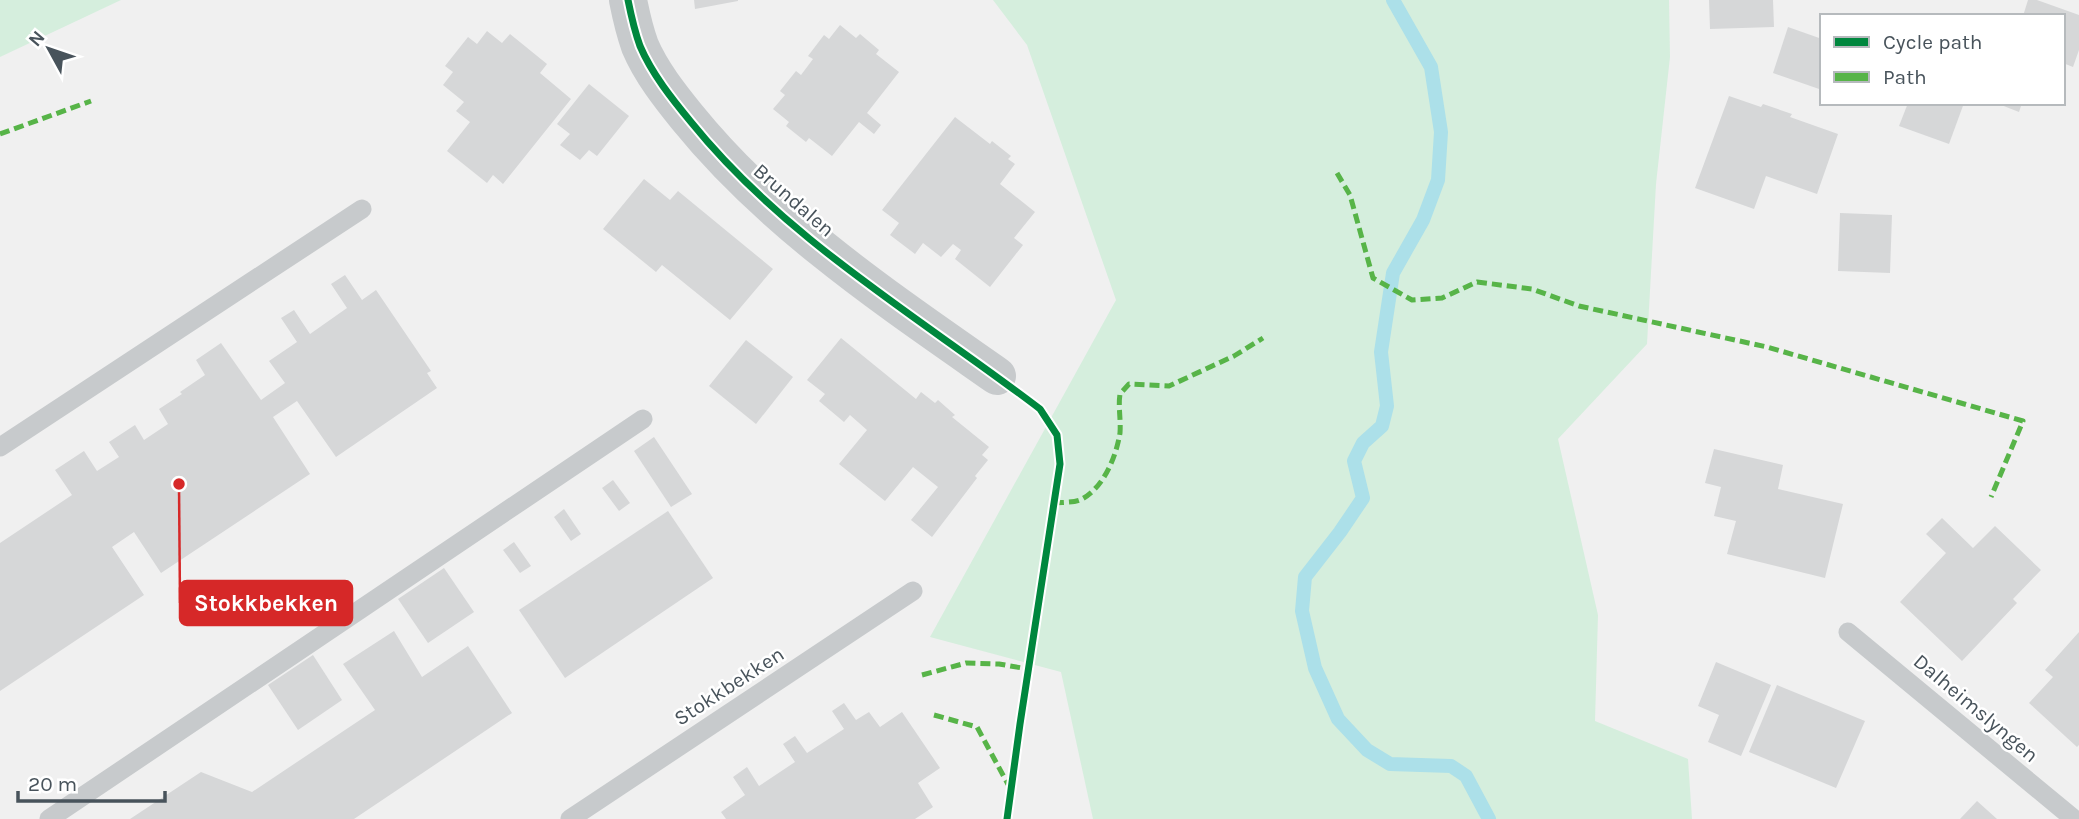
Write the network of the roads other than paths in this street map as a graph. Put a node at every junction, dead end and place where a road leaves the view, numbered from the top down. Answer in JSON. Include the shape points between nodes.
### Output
{"nodes":[{"id":1,"x":628,"y":0,"type":"edge"},
{"id":2,"x":362,"y":209,"type":"dead end"},
{"id":3,"x":997,"y":376,"type":"dead end"},
{"id":4,"x":643,"y":419,"type":"dead end"},
{"id":5,"x":0,"y":447,"type":"edge"},
{"id":6,"x":914,"y":591,"type":"dead end"},
{"id":7,"x":1848,"y":632,"type":"dead end"},
{"id":8,"x":49,"y":819,"type":"edge"},
{"id":9,"x":570,"y":819,"type":"edge"},
{"id":10,"x":2074,"y":819,"type":"edge"}],
"edges":[{"from":1,"to":3,"type":"street","name":"Brundalen","via":[[640,47],[655,73],[720,156],[831,256]]},
{"from":2,"to":5,"type":"lane"},
{"from":4,"to":8,"type":"lane"},
{"from":6,"to":9,"type":"lane","name":"Stokkbekken"},
{"from":7,"to":10,"type":"lane","name":"Dalheimslyngen"}]}
